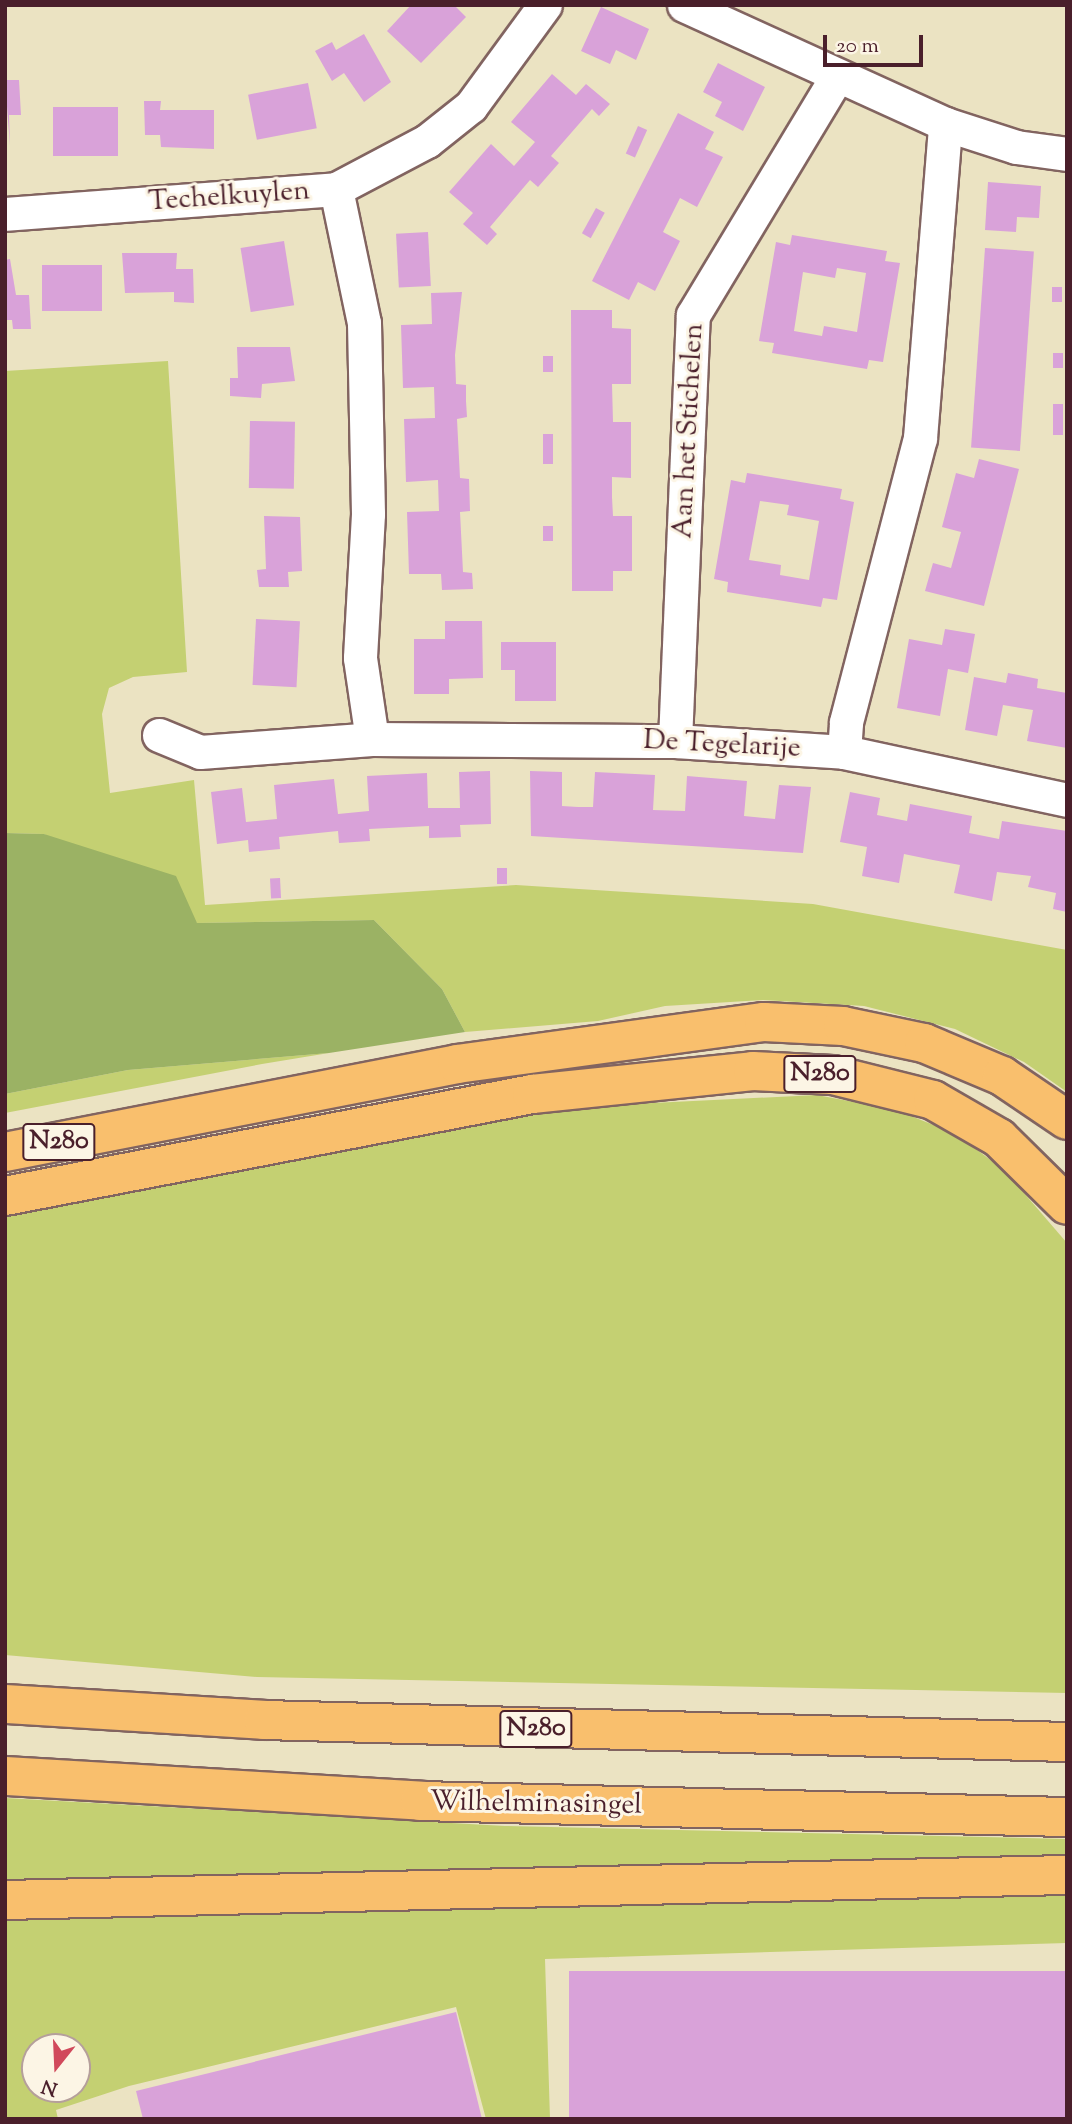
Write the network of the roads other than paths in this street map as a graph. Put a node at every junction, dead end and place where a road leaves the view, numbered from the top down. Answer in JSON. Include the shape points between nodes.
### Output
{"nodes":[{"id":1,"x":545,"y":5,"type":"edge"},
{"id":2,"x":684,"y":5,"type":"edge"},
{"id":3,"x":837,"y":76,"type":"junction"},
{"id":4,"x":944,"y":124,"type":"junction"},
{"id":5,"x":1067,"y":154,"type":"edge"},
{"id":6,"x":336,"y":189,"type":"junction"},
{"id":7,"x":5,"y":214,"type":"edge"},
{"id":8,"x":159,"y":735,"type":"dead end"},
{"id":9,"x":372,"y":739,"type":"junction"},
{"id":10,"x":675,"y":741,"type":"junction"},
{"id":11,"x":844,"y":752,"type":"junction"},
{"id":12,"x":1067,"y":800,"type":"edge"},
{"id":13,"x":1067,"y":1120,"type":"edge"},
{"id":14,"x":5,"y":1152,"type":"edge"},
{"id":15,"x":5,"y":1196,"type":"edge"},
{"id":16,"x":1067,"y":1205,"type":"edge"},
{"id":17,"x":5,"y":1704,"type":"edge"},
{"id":18,"x":1062,"y":1739,"type":"edge"},
{"id":19,"x":5,"y":1776,"type":"edge"},
{"id":20,"x":1067,"y":1817,"type":"edge"},
{"id":21,"x":1067,"y":1875,"type":"edge"},
{"id":22,"x":5,"y":1900,"type":"edge"}],
"edges":[{"from":1,"to":6,"type":"street","name":"Techelkuylen","via":[[471,106],[427,141]]},
{"from":2,"to":3,"type":"street"},
{"from":3,"to":4,"type":"street"},
{"from":3,"to":10,"type":"street","name":"Aan het Stichelen","via":[[693,315]]},
{"from":4,"to":5,"type":"street","via":[[1016,148]]},
{"from":4,"to":11,"type":"street","via":[[920,438],[846,722]]},
{"from":6,"to":7,"type":"street","name":"Techelkuylen"},
{"from":6,"to":9,"type":"street","via":[[364,323],[368,514],[360,658]]},
{"from":8,"to":9,"type":"street","name":"De Tegelarije","via":[[200,752]]},
{"from":9,"to":10,"type":"street","name":"De Tegelarije"},
{"from":10,"to":11,"type":"street","name":"De Tegelarije"},
{"from":11,"to":12,"type":"street","name":"De Tegelarije"},
{"from":13,"to":14,"type":"main road","number":"N280","via":[[1002,1076],[924,1043],[843,1026],[764,1022],[457,1064]]},
{"from":15,"to":16,"type":"main road","number":"N280","via":[[532,1094],[753,1071],[845,1077],[933,1100],[999,1138]]},
{"from":17,"to":18,"type":"main road","number":"N280","via":[[290,1721]]},
{"from":19,"to":20,"type":"main road","name":"Wilhelminasingel","via":[[419,1801]]},
{"from":21,"to":22,"type":"main road"}]}
